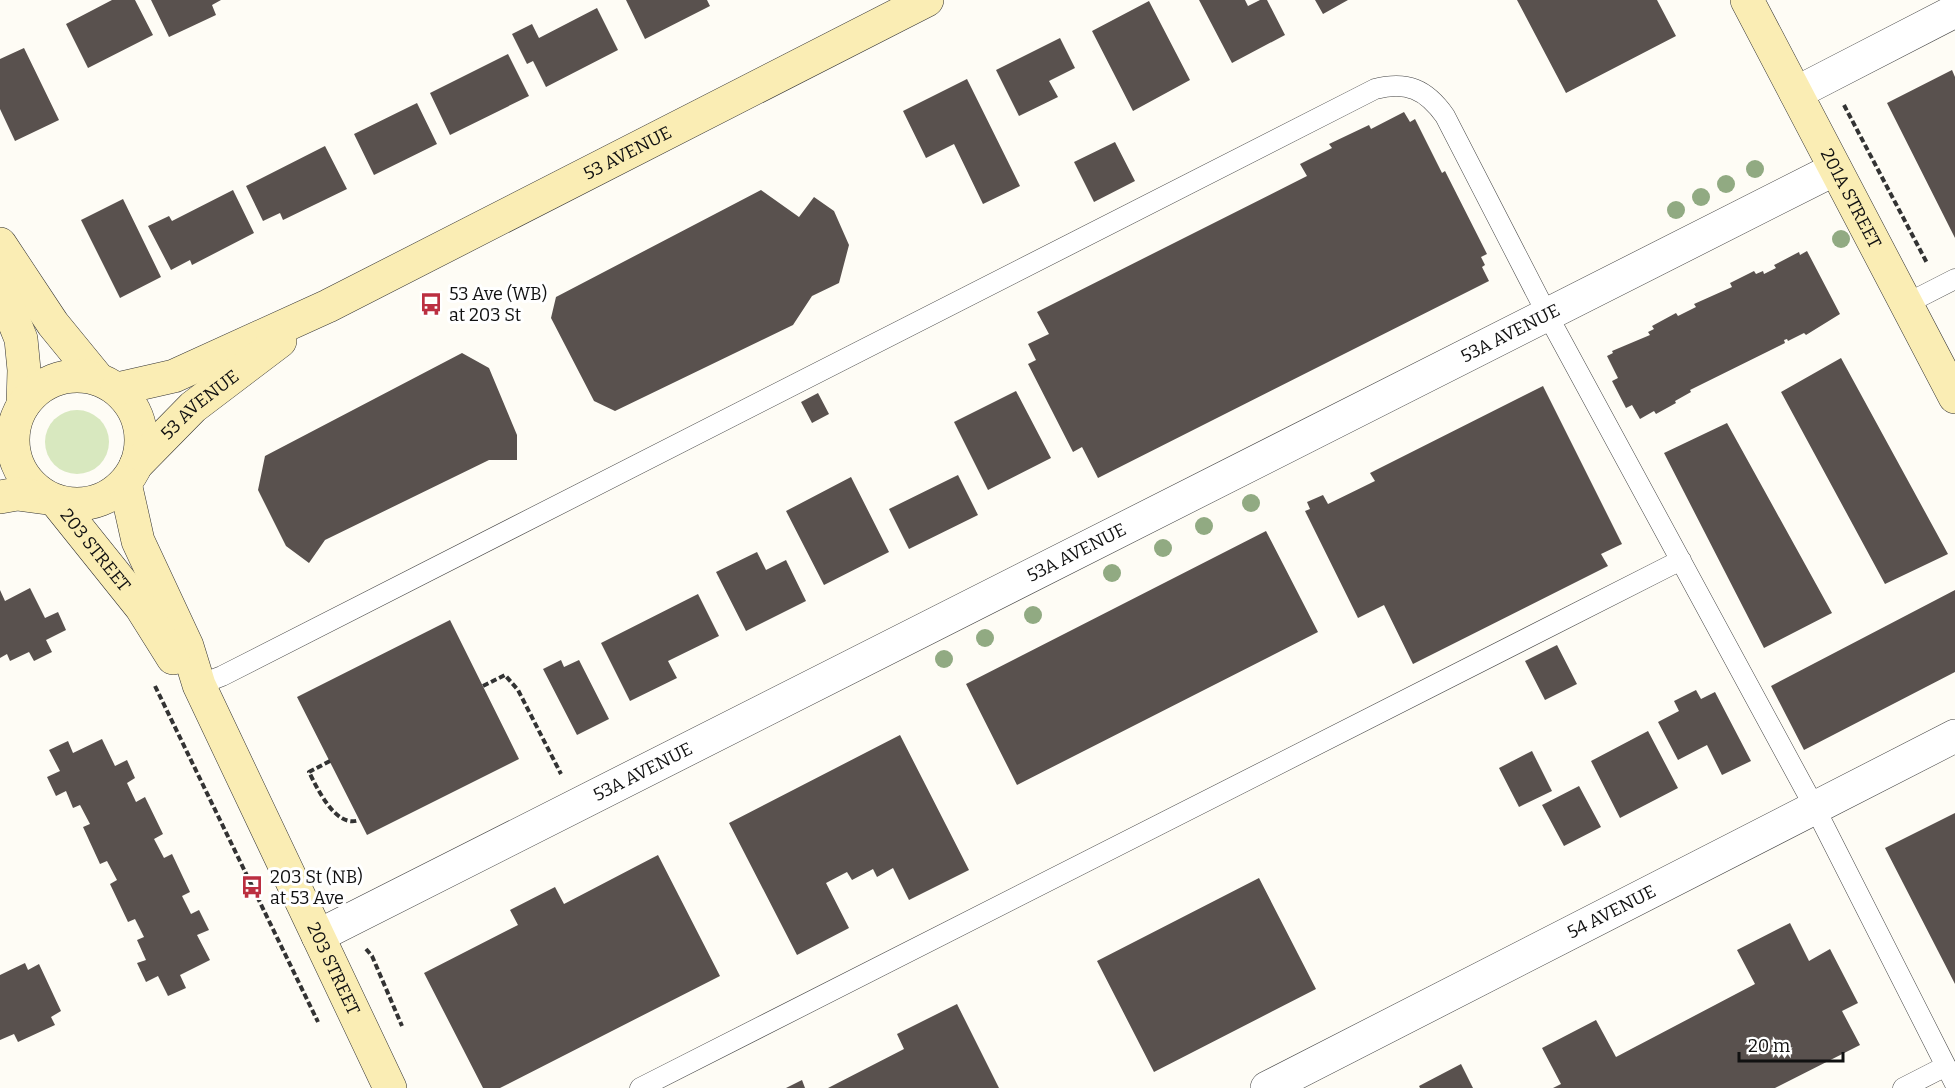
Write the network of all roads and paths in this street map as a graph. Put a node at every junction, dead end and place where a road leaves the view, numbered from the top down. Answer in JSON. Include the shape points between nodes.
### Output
{"nodes":[{"id":1,"x":927,"y":0,"type":"edge"},
{"id":2,"x":1747,"y":0,"type":"edge"},
{"id":3,"x":1955,"y":11,"type":"edge"},
{"id":4,"x":1796,"y":93,"type":"junction"},
{"id":5,"x":1840,"y":96,"type":"dead end"},
{"id":6,"x":1835,"y":169,"type":"junction"},
{"id":7,"x":0,"y":244,"type":"edge"},
{"id":8,"x":1932,"y":272,"type":"dead end"},
{"id":9,"x":1955,"y":279,"type":"edge"},
{"id":10,"x":0,"y":287,"type":"edge"},
{"id":11,"x":1906,"y":304,"type":"junction"},
{"id":12,"x":328,"y":306,"type":"junction"},
{"id":13,"x":1547,"y":314,"type":"junction"},
{"id":14,"x":107,"y":384,"type":"junction"},
{"id":15,"x":1955,"y":397,"type":"edge"},
{"id":16,"x":13,"y":419,"type":"edge"},
{"id":17,"x":131,"y":474,"type":"junction"},
{"id":18,"x":0,"y":497,"type":"edge"},
{"id":19,"x":51,"y":499,"type":"junction"},
{"id":20,"x":1681,"y":560,"type":"junction"},
{"id":21,"x":154,"y":685,"type":"dead end"},
{"id":22,"x":199,"y":685,"type":"junction"},
{"id":23,"x":483,"y":686,"type":"dead end"},
{"id":24,"x":1955,"y":736,"type":"edge"},
{"id":25,"x":330,"y":761,"type":"dead end"},
{"id":26,"x":564,"y":777,"type":"dead end"},
{"id":27,"x":1815,"y":808,"type":"junction"},
{"id":28,"x":359,"y":820,"type":"dead end"},
{"id":29,"x":318,"y":936,"type":"junction"},
{"id":30,"x":320,"y":1028,"type":"dead end"},
{"id":31,"x":1946,"y":1066,"type":"junction"},
{"id":32,"x":1955,"y":1084,"type":"edge"},
{"id":33,"x":390,"y":1088,"type":"edge"},
{"id":34,"x":640,"y":1088,"type":"edge"},
{"id":35,"x":1267,"y":1088,"type":"edge"},
{"id":36,"x":1903,"y":1088,"type":"edge"}],
"edges":[{"from":1,"to":12,"type":"street","name":"53 AVENUE"},
{"from":2,"to":4,"type":"street","name":"201A STREET"},
{"from":3,"to":4,"type":"street"},
{"from":4,"to":6,"type":"street","name":"201A STREET"},
{"from":5,"to":8,"type":"path"},
{"from":6,"to":11,"type":"street","name":"201A STREET"},
{"from":6,"to":13,"type":"street","name":"53A AVENUE"},
{"from":7,"to":14,"type":"street","via":[[52,324]]},
{"from":9,"to":11,"type":"lane"},
{"from":10,"to":16,"type":"street","via":[[21,339],[24,370]]},
{"from":11,"to":15,"type":"street","name":"201A STREET"},
{"from":12,"to":14,"type":"street","name":"53 AVENUE","via":[[174,376]]},
{"from":12,"to":17,"type":"street","name":"53 AVENUE","via":[[193,407]]},
{"from":13,"to":20,"type":"lane"},
{"from":13,"to":22,"type":"lane","via":[[1436,104],[1415,88],[1403,85],[1375,89]]},
{"from":13,"to":29,"type":"street","name":"53A AVENUE"},
{"from":14,"to":16,"type":"street","via":[[77,376],[56,379],[38,389]]},
{"from":14,"to":17,"type":"street","via":[[131,405],[139,424],[141,445]]},
{"from":16,"to":19,"type":"street","via":[[18,467],[30,484]]},
{"from":17,"to":19,"type":"street","via":[[109,496],[89,504]]},
{"from":17,"to":22,"type":"street","name":"203 STREET","via":[[138,541],[187,646]]},
{"from":18,"to":19,"type":"street"},
{"from":19,"to":22,"type":"street","name":"203 STREET","via":[[141,607],[172,657]]},
{"from":20,"to":27,"type":"lane"},
{"from":20,"to":34,"type":"lane"},
{"from":21,"to":30,"type":"path"},
{"from":22,"to":29,"type":"street","name":"203 STREET"},
{"from":23,"to":26,"type":"path","via":[[505,675],[518,690]]},
{"from":24,"to":27,"type":"street","name":"54 AVENUE"},
{"from":25,"to":28,"type":"path","via":[[309,772],[320,794],[336,812],[345,820]]},
{"from":27,"to":31,"type":"lane"},
{"from":27,"to":35,"type":"street","name":"54 AVENUE"},
{"from":29,"to":33,"type":"street","name":"203 STREET"},
{"from":31,"to":32,"type":"lane"},
{"from":31,"to":36,"type":"lane"}]}
